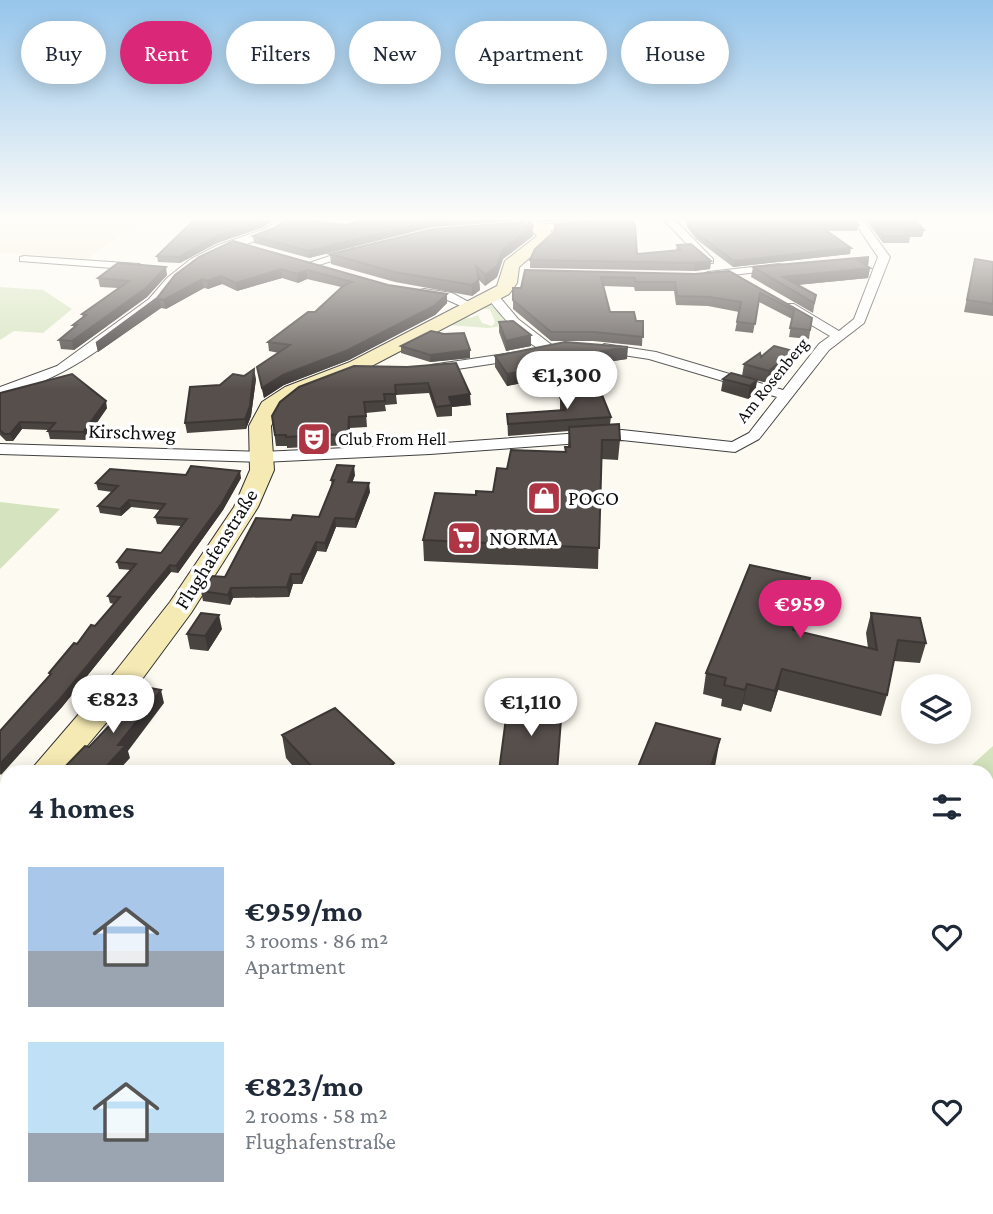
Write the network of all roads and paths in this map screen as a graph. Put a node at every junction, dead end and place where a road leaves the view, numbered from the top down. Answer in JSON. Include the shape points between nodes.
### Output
{"nodes":[{"id":1,"x":170,"y":277,"type":"edge"},
{"id":2,"x":514,"y":277,"type":"edge"},
{"id":3,"x":735,"y":277,"type":"edge"},
{"id":4,"x":872,"y":277,"type":"edge"},
{"id":5,"x":750,"y":284,"type":"edge"},
{"id":6,"x":412,"y":292,"type":"edge"},
{"id":7,"x":493,"y":297,"type":"junction"},
{"id":8,"x":774,"y":298,"type":"edge"},
{"id":9,"x":470,"y":306,"type":"junction"},
{"id":10,"x":837,"y":335,"type":"junction"},
{"id":11,"x":564,"y":347,"type":"edge"},
{"id":12,"x":589,"y":348,"type":"edge"},
{"id":13,"x":548,"y":349,"type":"junction"},
{"id":14,"x":357,"y":366,"type":"junction"},
{"id":15,"x":384,"y":369,"type":"edge"},
{"id":16,"x":412,"y":369,"type":"edge"},
{"id":17,"x":0,"y":392,"type":"edge"},
{"id":18,"x":788,"y":396,"type":"junction"},
{"id":19,"x":0,"y":449,"type":"edge"},
{"id":20,"x":262,"y":457,"type":"junction"},
{"id":21,"x":52,"y":765,"type":"edge"}],
"edges":[{"from":1,"to":17,"type":"street","via":[[153,302],[73,362]]},
{"from":2,"to":7,"type":"street"},
{"from":3,"to":5,"type":"street"},
{"from":4,"to":10,"type":"street","name":"Am Rosenberg","via":[[860,320]]},
{"from":6,"to":9,"type":"street","via":[[449,296]]},
{"from":7,"to":9,"type":"street","name":"Flughafenstraße"},
{"from":7,"to":13,"type":"street"},
{"from":8,"to":10,"type":"street"},
{"from":9,"to":14,"type":"street","name":"Flughafenstraße"},
{"from":10,"to":18,"type":"street","name":"Am Rosenberg"},
{"from":11,"to":13,"type":"street"},
{"from":12,"to":18,"type":"street","via":[[651,355]]},
{"from":13,"to":16,"type":"street","via":[[473,364]]},
{"from":14,"to":15,"type":"street"},
{"from":14,"to":20,"type":"street","name":"Flughafenstraße","via":[[292,391],[270,407],[260,426]]},
{"from":18,"to":20,"type":"street","name":"Am Rosenberg","via":[[754,436],[737,446],[622,435]]},
{"from":19,"to":20,"type":"street","name":"Kirschweg"},
{"from":20,"to":21,"type":"street","name":"Flughafenstraße","via":[[262,470],[246,508],[181,607]]}]}
